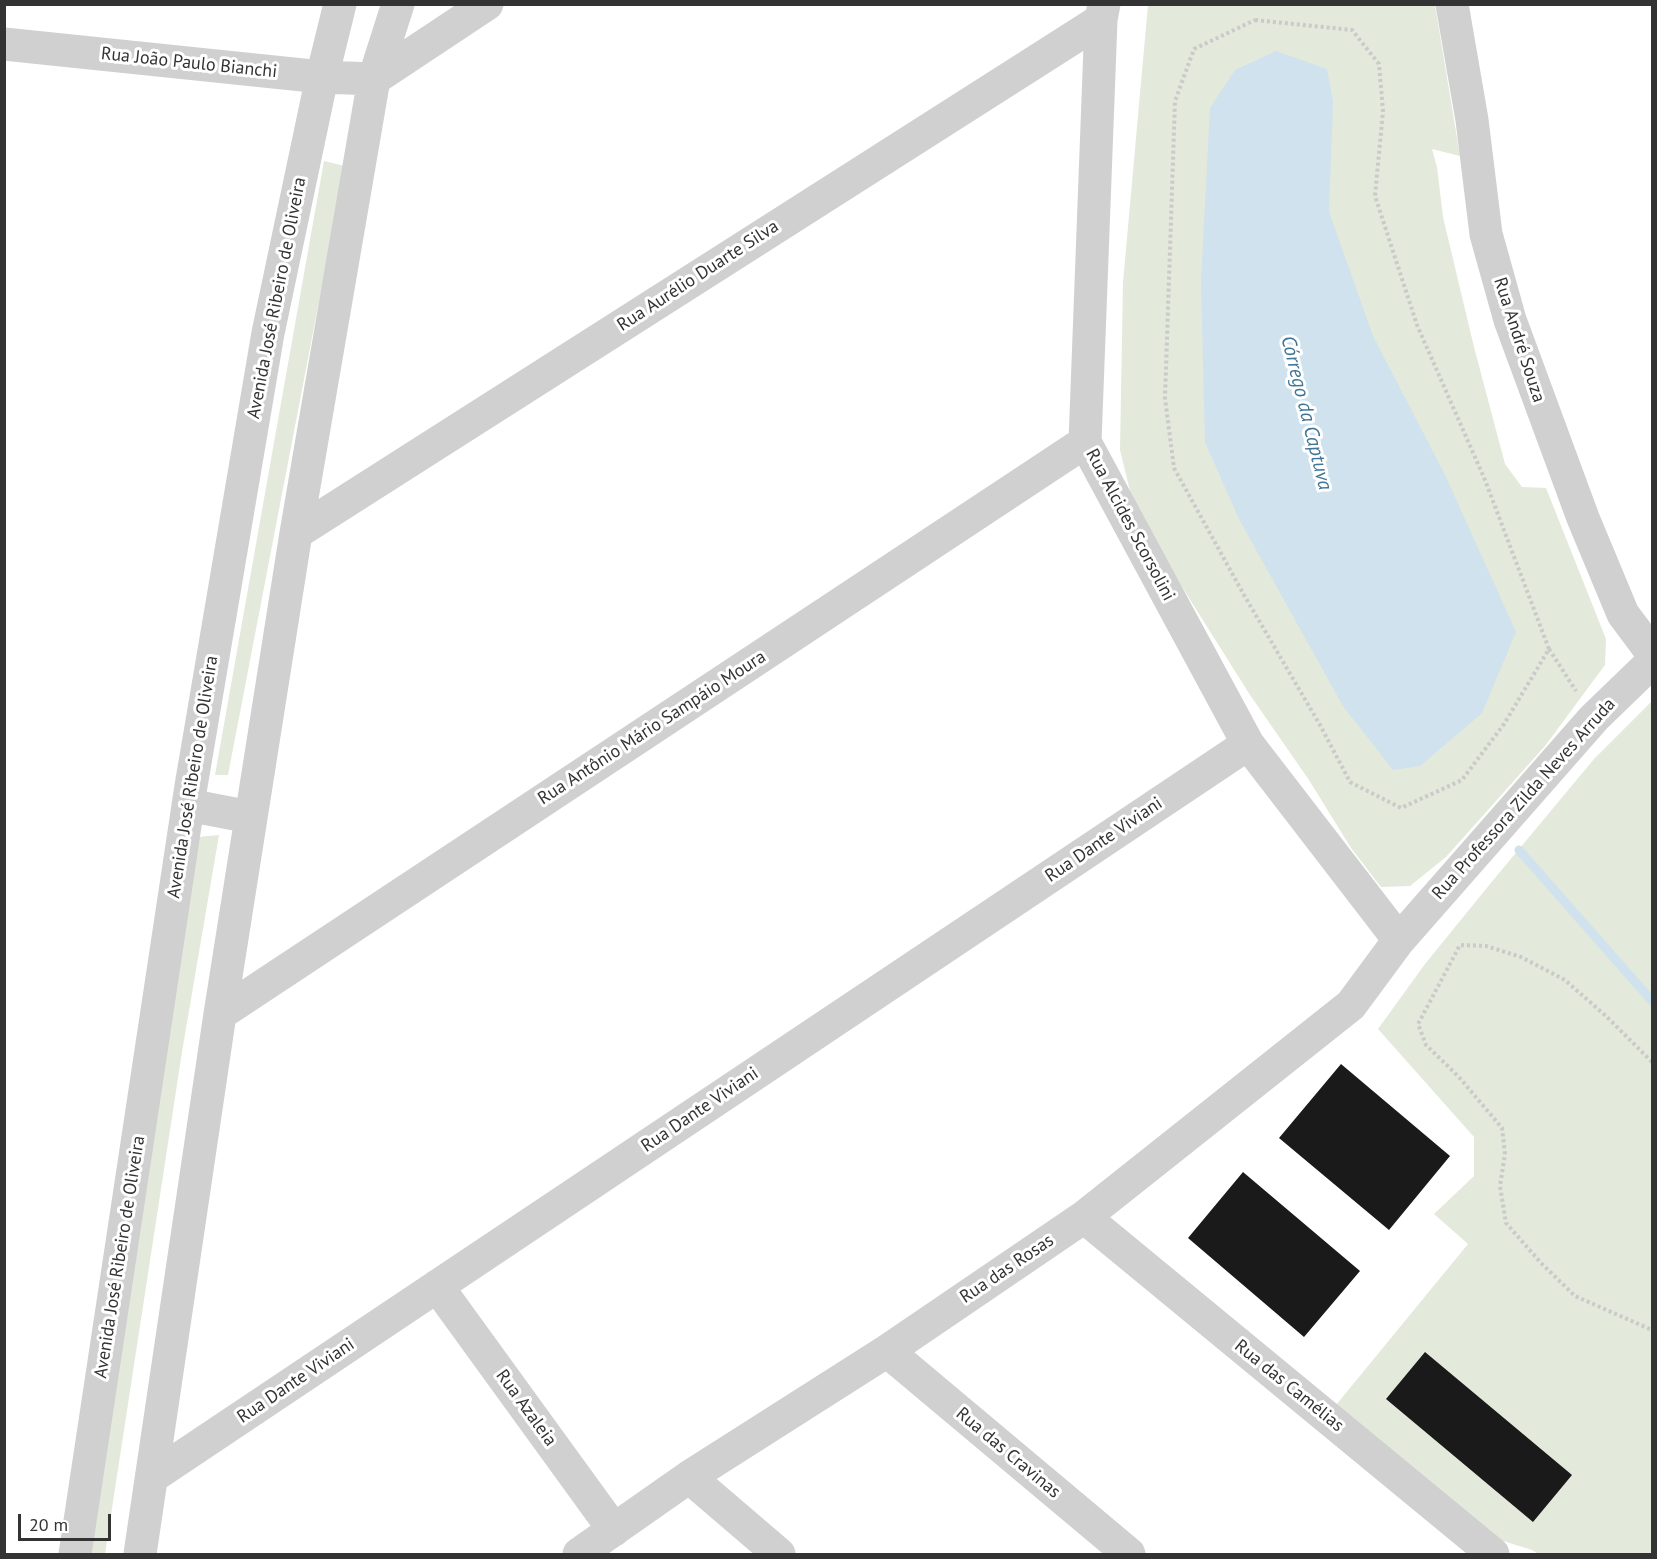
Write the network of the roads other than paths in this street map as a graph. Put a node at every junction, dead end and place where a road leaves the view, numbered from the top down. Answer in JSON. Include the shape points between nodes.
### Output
{"nodes":[{"id":1,"x":340,"y":4,"type":"edge"},
{"id":2,"x":398,"y":4,"type":"edge"},
{"id":3,"x":1452,"y":4,"type":"edge"},
{"id":4,"x":480,"y":6,"type":"edge"},
{"id":5,"x":1102,"y":12,"type":"edge"},
{"id":6,"x":4,"y":44,"type":"edge"},
{"id":7,"x":322,"y":77,"type":"junction"},
{"id":8,"x":374,"y":79,"type":"junction"},
{"id":9,"x":1085,"y":442,"type":"junction"},
{"id":10,"x":296,"y":533,"type":"junction"},
{"id":11,"x":1653,"y":653,"type":"edge"},
{"id":12,"x":1653,"y":662,"type":"edge"},
{"id":13,"x":1248,"y":744,"type":"junction"},
{"id":14,"x":188,"y":805,"type":"junction"},
{"id":15,"x":250,"y":817,"type":"junction"},
{"id":16,"x":1399,"y":940,"type":"junction"},
{"id":17,"x":220,"y":1014,"type":"junction"},
{"id":18,"x":1084,"y":1217,"type":"junction"},
{"id":19,"x":437,"y":1286,"type":"junction"},
{"id":20,"x":887,"y":1351,"type":"junction"},
{"id":21,"x":152,"y":1477,"type":"junction"},
{"id":22,"x":689,"y":1477,"type":"junction"},
{"id":23,"x":614,"y":1530,"type":"junction"},
{"id":24,"x":75,"y":1554,"type":"edge"},
{"id":25,"x":140,"y":1554,"type":"edge"},
{"id":26,"x":579,"y":1554,"type":"edge"},
{"id":27,"x":779,"y":1554,"type":"edge"},
{"id":28,"x":1129,"y":1554,"type":"edge"},
{"id":29,"x":1494,"y":1554,"type":"edge"}],
"edges":[{"from":1,"to":7,"type":"street","name":"Avenida José Ribeiro de Oliveira"},
{"from":2,"to":8,"type":"street"},
{"from":3,"to":11,"type":"street","name":"Rua André Souza","via":[[1486,234],[1510,320],[1623,614]]},
{"from":4,"to":8,"type":"street"},
{"from":5,"to":9,"type":"street","name":"Rua Alcides Scorsolini"},
{"from":5,"to":10,"type":"street","name":"Rua Aurélio Duarte Silva"},
{"from":6,"to":7,"type":"street","name":"Rua João Paulo Bianchi"},
{"from":7,"to":8,"type":"street","name":"Rua João Paulo Bianchi"},
{"from":7,"to":14,"type":"street","name":"Avenida José Ribeiro de Oliveira","via":[[268,333]]},
{"from":8,"to":10,"type":"street"},
{"from":9,"to":13,"type":"street","name":"Rua Alcides Scorsolini"},
{"from":9,"to":17,"type":"street","name":"Rua Antônio Mário Sampáio Moura"},
{"from":10,"to":15,"type":"street"},
{"from":12,"to":16,"type":"street","name":"Rua Professora Zilda Neves Arruda","via":[[1594,718]]},
{"from":13,"to":16,"type":"street","name":"Rua Alcides Scorsolini"},
{"from":13,"to":19,"type":"street","name":"Rua Dante Viviani"},
{"from":14,"to":15,"type":"street"},
{"from":14,"to":24,"type":"street","name":"Avenida José Ribeiro de Oliveira"},
{"from":15,"to":17,"type":"street"},
{"from":16,"to":18,"type":"street","name":"Rua das Rosas","via":[[1352,1005]]},
{"from":17,"to":21,"type":"street"},
{"from":18,"to":20,"type":"street","name":"Rua das Rosas"},
{"from":18,"to":29,"type":"street","name":"Rua das Camélias"},
{"from":19,"to":21,"type":"street","name":"Rua Dante Viviani"},
{"from":19,"to":23,"type":"street","name":"Rua Azaleia"},
{"from":20,"to":22,"type":"street","name":"Rua das Rosas"},
{"from":20,"to":28,"type":"street","name":"Rua das Cravinas"},
{"from":21,"to":25,"type":"street"},
{"from":22,"to":23,"type":"street","name":"Rua das Rosas"},
{"from":22,"to":27,"type":"street"},
{"from":23,"to":26,"type":"street","name":"Rua das Rosas"}]}
